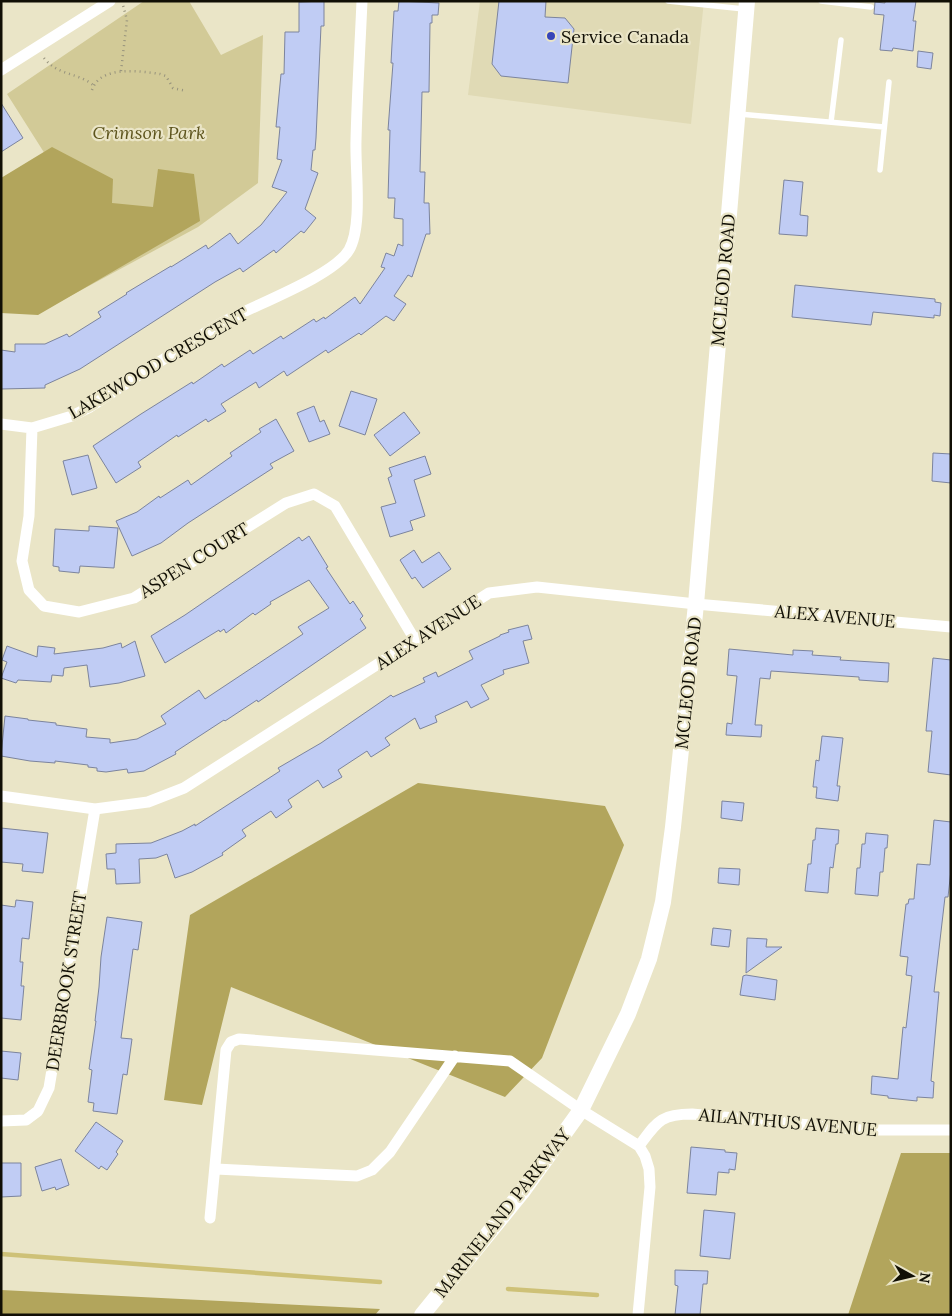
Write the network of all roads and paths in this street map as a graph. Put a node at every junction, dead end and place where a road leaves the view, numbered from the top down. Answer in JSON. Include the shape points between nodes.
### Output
{"nodes":[{"id":1,"x":110,"y":1,"type":"edge"},
{"id":2,"x":122,"y":1,"type":"edge"},
{"id":3,"x":362,"y":1,"type":"edge"},
{"id":4,"x":668,"y":1,"type":"edge"},
{"id":5,"x":821,"y":1,"type":"edge"},
{"id":6,"x":747,"y":5,"type":"edge"},
{"id":7,"x":871,"y":7,"type":"dead end"},
{"id":8,"x":840,"y":40,"type":"dead end"},
{"id":9,"x":37,"y":49,"type":"junction"},
{"id":10,"x":1,"y":70,"type":"edge"},
{"id":11,"x":121,"y":71,"type":"junction"},
{"id":12,"x":889,"y":82,"type":"dead end"},
{"id":13,"x":94,"y":85,"type":"junction"},
{"id":14,"x":92,"y":90,"type":"dead end"},
{"id":15,"x":186,"y":91,"type":"dead end"},
{"id":16,"x":737,"y":114,"type":"junction"},
{"id":17,"x":831,"y":122,"type":"junction"},
{"id":18,"x":884,"y":127,"type":"junction"},
{"id":19,"x":880,"y":170,"type":"dead end"},
{"id":20,"x":1,"y":424,"type":"edge"},
{"id":21,"x":32,"y":428,"type":"junction"},
{"id":22,"x":696,"y":604,"type":"junction"},
{"id":23,"x":951,"y":626,"type":"edge"},
{"id":24,"x":415,"y":640,"type":"junction"},
{"id":25,"x":1,"y":796,"type":"edge"},
{"id":26,"x":95,"y":809,"type":"junction"},
{"id":27,"x":456,"y":1056,"type":"junction"},
{"id":28,"x":580,"y":1110,"type":"junction"},
{"id":29,"x":1,"y":1121,"type":"edge"},
{"id":30,"x":951,"y":1130,"type":"edge"},
{"id":31,"x":639,"y":1146,"type":"junction"},
{"id":32,"x":216,"y":1169,"type":"junction"},
{"id":33,"x":210,"y":1218,"type":"dead end"},
{"id":34,"x":422,"y":1315,"type":"edge"},
{"id":35,"x":638,"y":1315,"type":"edge"}],
"edges":[{"from":1,"to":9,"type":"street"},
{"from":2,"to":11,"type":"path","via":[[127,20]]},
{"from":3,"to":21,"type":"street","name":"LAKEWOOD CRESCENT","via":[[356,213],[349,250],[337,263],[315,277],[220,324],[90,407]]},
{"from":4,"to":6,"type":"lane"},
{"from":5,"to":7,"type":"lane"},
{"from":6,"to":16,"type":"main road","name":"MCLEOD ROAD"},
{"from":8,"to":17,"type":"lane"},
{"from":9,"to":10,"type":"street"},
{"from":9,"to":13,"type":"path","via":[[53,68],[85,78]]},
{"from":11,"to":13,"type":"path","via":[[111,73]]},
{"from":11,"to":15,"type":"path","via":[[160,74],[166,76],[173,88]]},
{"from":12,"to":18,"type":"lane"},
{"from":13,"to":14,"type":"path"},
{"from":16,"to":17,"type":"lane"},
{"from":16,"to":22,"type":"main road","name":"MCLEOD ROAD"},
{"from":17,"to":18,"type":"lane"},
{"from":18,"to":19,"type":"lane"},
{"from":20,"to":21,"type":"street","name":"LAKEWOOD CRESCENT"},
{"from":21,"to":24,"type":"street","name":"ASPEN COURT","via":[[29,516],[22,562],[28,590],[44,606],[80,612],[134,598],[286,503],[314,494],[335,506]]},
{"from":22,"to":23,"type":"street","name":"ALEX AVENUE"},
{"from":22,"to":24,"type":"street","name":"ALEX AVENUE","via":[[537,587],[489,593]]},
{"from":22,"to":28,"type":"main road","name":"MCLEOD ROAD","via":[[673,827],[662,902],[649,959],[628,1014]]},
{"from":24,"to":26,"type":"street","name":"ALEX AVENUE","via":[[184,788],[148,802]]},
{"from":25,"to":26,"type":"street","name":"ALEX AVENUE"},
{"from":26,"to":29,"type":"street","name":"DEERBROOK STREET","via":[[49,1088],[38,1111],[26,1120]]},
{"from":27,"to":28,"type":"street","via":[[510,1061]]},
{"from":27,"to":32,"type":"street","via":[[390,1152],[372,1170],[357,1176]]},
{"from":27,"to":32,"type":"street","via":[[239,1039],[231,1042],[226,1050]]},
{"from":28,"to":31,"type":"street"},
{"from":28,"to":34,"type":"main road","name":"MARINELAND PARKWAY","via":[[522,1192]]},
{"from":30,"to":31,"type":"street","name":"AILANTHUS AVENUE","via":[[864,1130],[673,1114],[656,1123]]},
{"from":31,"to":35,"type":"street","via":[[649,1169],[650,1187]]},
{"from":32,"to":33,"type":"street"}]}
